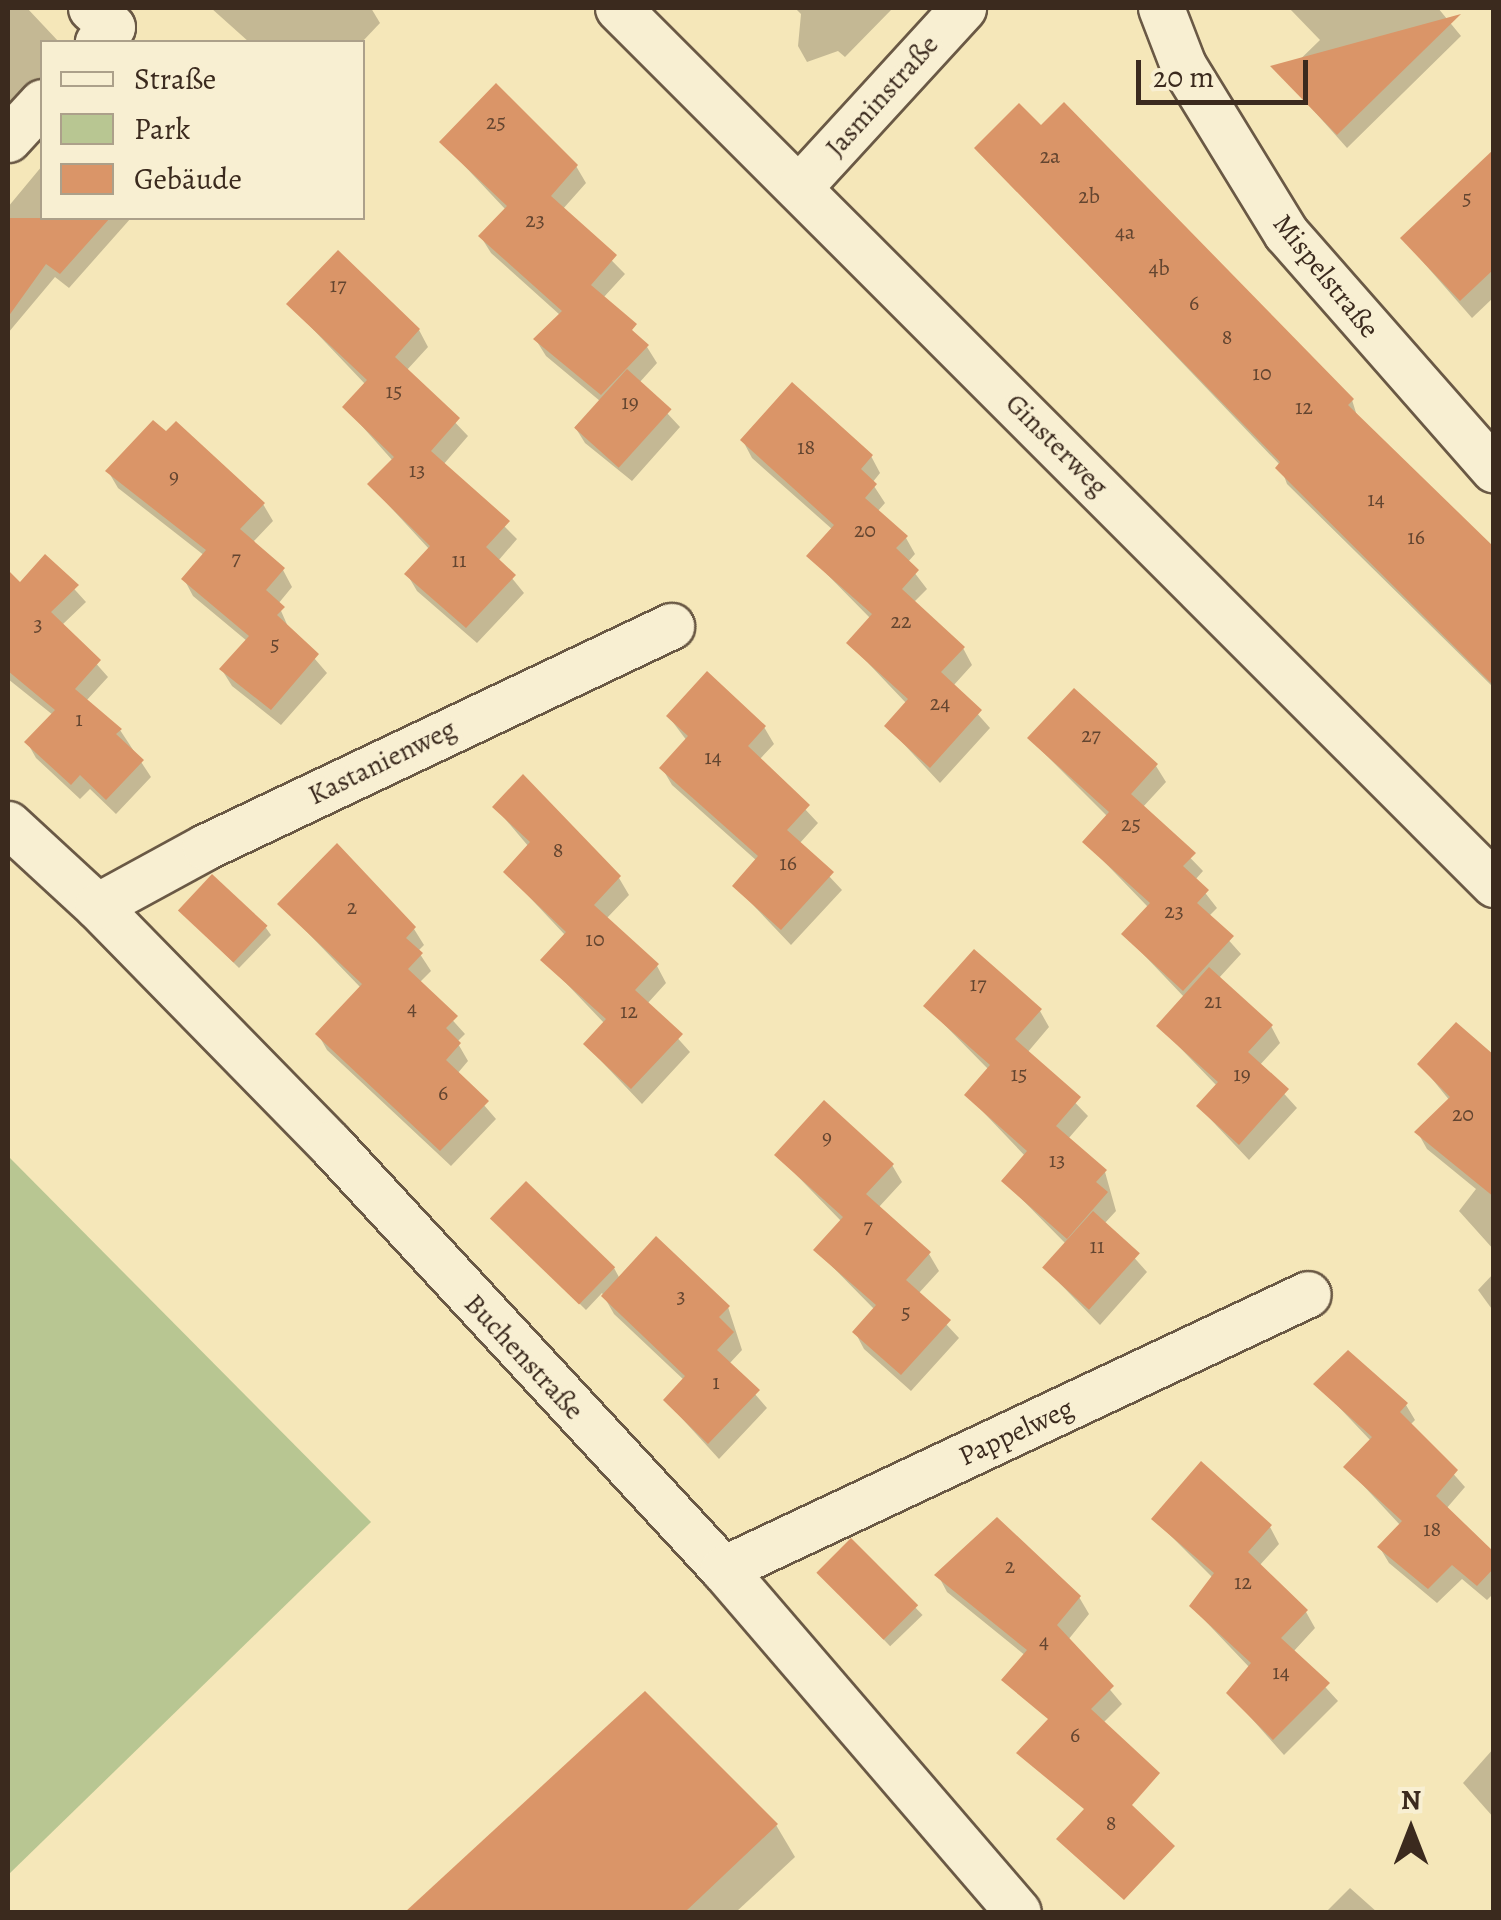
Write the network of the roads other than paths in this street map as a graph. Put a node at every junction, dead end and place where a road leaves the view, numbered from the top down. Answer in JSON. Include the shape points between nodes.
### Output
{"nodes":[{"id":1,"x":91,"y":8,"type":"edge"},
{"id":2,"x":618,"y":8,"type":"edge"},
{"id":3,"x":964,"y":8,"type":"edge"},
{"id":4,"x":1161,"y":8,"type":"edge"},
{"id":5,"x":100,"y":40,"type":"edge"},
{"id":6,"x":40,"y":104,"type":"edge"},
{"id":7,"x":8,"y":139,"type":"edge"},
{"id":8,"x":801,"y":185,"type":"junction"},
{"id":9,"x":1494,"y":470,"type":"edge"},
{"id":10,"x":670,"y":626,"type":"dead end"},
{"id":11,"x":8,"y":824,"type":"edge"},
{"id":12,"x":1494,"y":884,"type":"edge"},
{"id":13,"x":97,"y":906,"type":"junction"},
{"id":14,"x":1308,"y":1294,"type":"dead end"},
{"id":15,"x":723,"y":1569,"type":"junction"},
{"id":16,"x":1018,"y":1912,"type":"edge"}],
"edges":[{"from":1,"to":5,"type":"street","via":[[112,28]]},
{"from":2,"to":8,"type":"street","name":"Ginsterweg"},
{"from":3,"to":8,"type":"street","name":"Jasminstraße"},
{"from":4,"to":9,"type":"street","name":"Mispelstraße","via":[[1183,64],[1286,234]]},
{"from":6,"to":7,"type":"street"},
{"from":8,"to":12,"type":"street","name":"Ginsterweg"},
{"from":10,"to":13,"type":"street","name":"Kastanienweg","via":[[205,847]]},
{"from":11,"to":13,"type":"street","name":"Buchenstraße"},
{"from":13,"to":15,"type":"street","name":"Buchenstraße","via":[[330,1144]]},
{"from":14,"to":15,"type":"street","name":"Pappelweg"},
{"from":15,"to":16,"type":"street","name":"Buchenstraße"}]}
